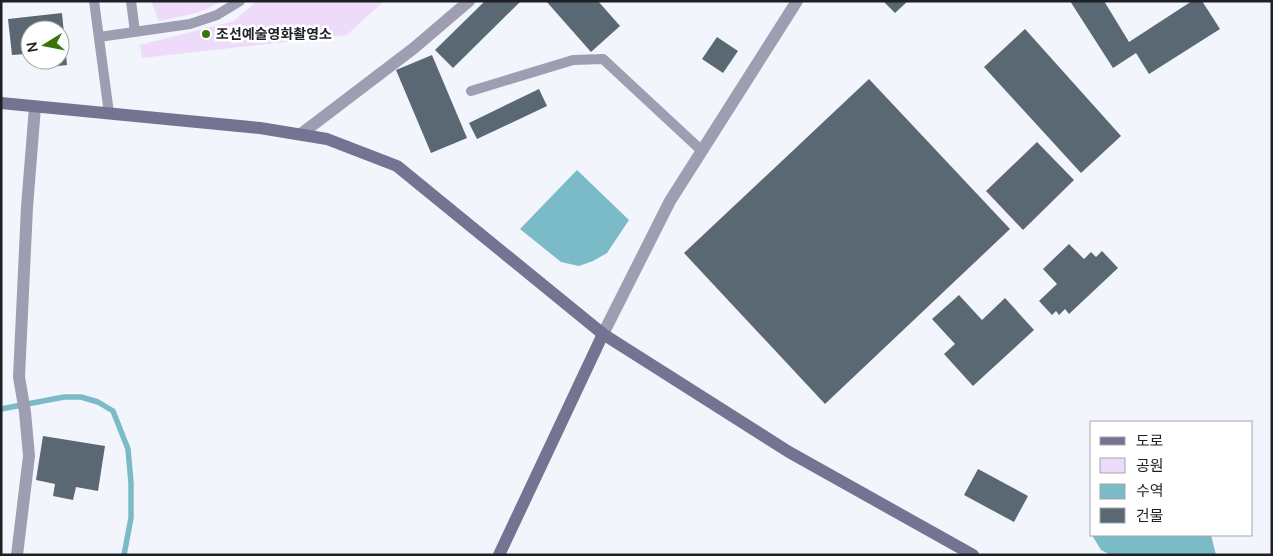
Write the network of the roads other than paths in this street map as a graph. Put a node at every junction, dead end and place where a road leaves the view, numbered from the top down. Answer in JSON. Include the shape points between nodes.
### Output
{"nodes":[{"id":1,"x":94,"y":1,"type":"edge"},
{"id":2,"x":131,"y":1,"type":"edge"},
{"id":3,"x":240,"y":1,"type":"edge"},
{"id":4,"x":469,"y":1,"type":"edge"},
{"id":5,"x":797,"y":1,"type":"edge"},
{"id":6,"x":135,"y":32,"type":"junction"},
{"id":7,"x":99,"y":37,"type":"junction"},
{"id":8,"x":471,"y":91,"type":"dead end"},
{"id":9,"x":1,"y":103,"type":"edge"},
{"id":10,"x":35,"y":107,"type":"junction"},
{"id":11,"x":109,"y":112,"type":"junction"},
{"id":12,"x":301,"y":134,"type":"junction"},
{"id":13,"x":702,"y":151,"type":"junction"},
{"id":14,"x":603,"y":334,"type":"junction"},
{"id":15,"x":17,"y":555,"type":"edge"},
{"id":16,"x":499,"y":555,"type":"edge"},
{"id":17,"x":973,"y":555,"type":"edge"}],
"edges":[{"from":1,"to":7,"type":"lane"},
{"from":2,"to":6,"type":"lane"},
{"from":3,"to":6,"type":"lane","via":[[217,15],[190,24]]},
{"from":4,"to":12,"type":"street","via":[[414,48]]},
{"from":5,"to":13,"type":"street"},
{"from":6,"to":7,"type":"lane"},
{"from":7,"to":11,"type":"lane"},
{"from":8,"to":13,"type":"lane","via":[[574,60],[603,59]]},
{"from":9,"to":10,"type":"main road"},
{"from":10,"to":11,"type":"main road"},
{"from":10,"to":15,"type":"street","via":[[19,377],[26,412],[29,456]]},
{"from":11,"to":12,"type":"main road"},
{"from":12,"to":14,"type":"main road","via":[[327,139],[397,166]]},
{"from":13,"to":14,"type":"street","via":[[670,201]]},
{"from":14,"to":16,"type":"main road"},
{"from":14,"to":17,"type":"main road","via":[[789,452]]}]}
